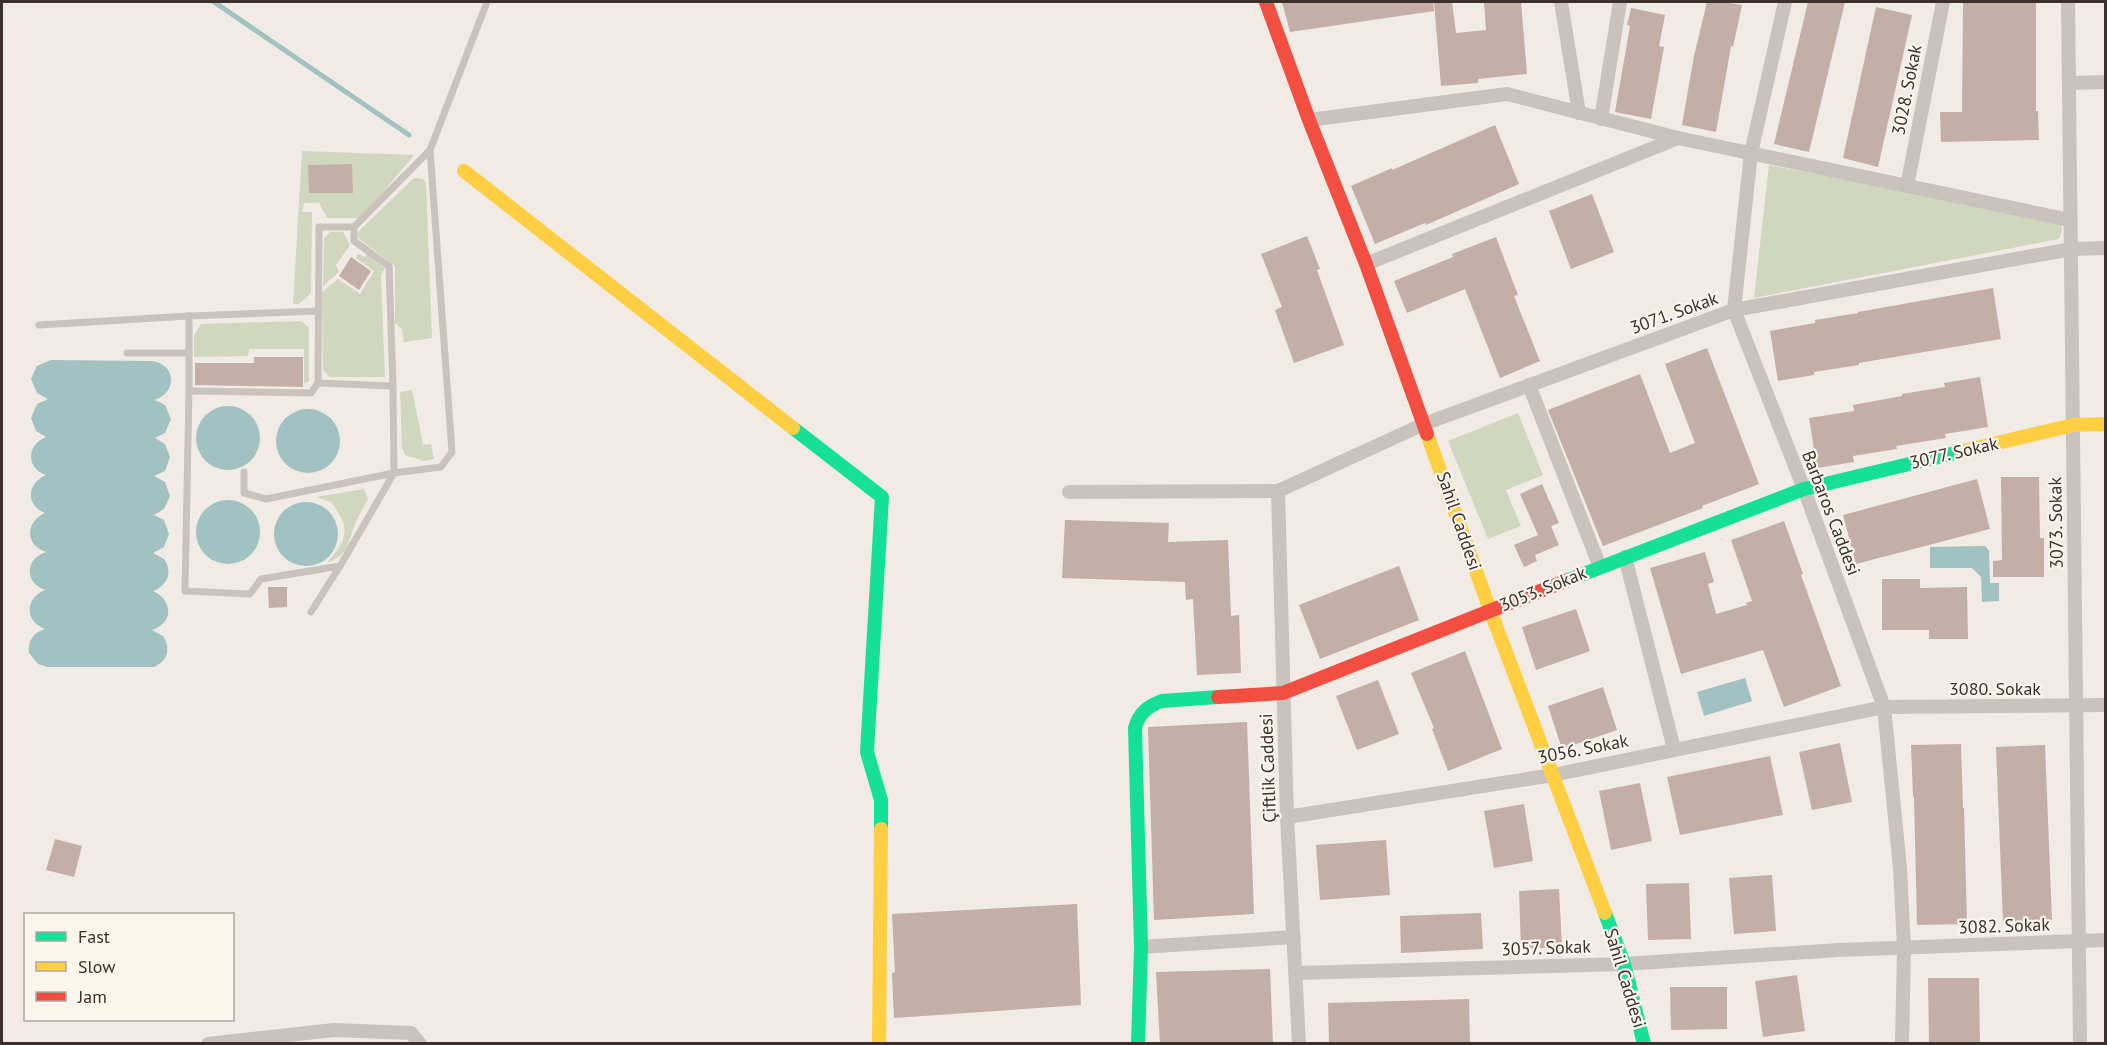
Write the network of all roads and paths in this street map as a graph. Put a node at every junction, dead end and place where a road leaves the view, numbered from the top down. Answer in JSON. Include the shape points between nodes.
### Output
{"nodes":[{"id":1,"x":487,"y":2,"type":"edge"},
{"id":2,"x":1266,"y":2,"type":"edge"},
{"id":3,"x":1561,"y":2,"type":"edge"},
{"id":4,"x":1620,"y":2,"type":"edge"},
{"id":5,"x":1785,"y":2,"type":"edge"},
{"id":6,"x":1943,"y":2,"type":"edge"},
{"id":7,"x":2068,"y":2,"type":"edge"},
{"id":8,"x":2106,"y":82,"type":"edge"},
{"id":9,"x":2069,"y":83,"type":"junction"},
{"id":10,"x":1579,"y":113,"type":"junction"},
{"id":11,"x":1602,"y":119,"type":"junction"},
{"id":12,"x":1309,"y":120,"type":"junction"},
{"id":13,"x":1678,"y":138,"type":"junction"},
{"id":14,"x":430,"y":150,"type":"junction"},
{"id":15,"x":1751,"y":153,"type":"junction"},
{"id":16,"x":464,"y":171,"type":"dead end"},
{"id":17,"x":1907,"y":186,"type":"junction"},
{"id":18,"x":2070,"y":220,"type":"junction"},
{"id":19,"x":354,"y":227,"type":"junction"},
{"id":20,"x":2106,"y":248,"type":"edge"},
{"id":21,"x":2071,"y":249,"type":"junction"},
{"id":22,"x":1366,"y":264,"type":"junction"},
{"id":23,"x":1734,"y":310,"type":"junction"},
{"id":24,"x":318,"y":311,"type":"junction"},
{"id":25,"x":189,"y":316,"type":"junction"},
{"id":26,"x":39,"y":325,"type":"dead end"},
{"id":27,"x":189,"y":352,"type":"junction"},
{"id":28,"x":127,"y":353,"type":"dead end"},
{"id":29,"x":318,"y":383,"type":"junction"},
{"id":30,"x":1529,"y":385,"type":"junction"},
{"id":31,"x":393,"y":386,"type":"junction"},
{"id":32,"x":189,"y":391,"type":"junction"},
{"id":33,"x":1424,"y":424,"type":"junction"},
{"id":34,"x":2106,"y":424,"type":"edge"},
{"id":35,"x":2073,"y":425,"type":"junction"},
{"id":36,"x":244,"y":472,"type":"dead end"},
{"id":37,"x":394,"y":473,"type":"junction"},
{"id":38,"x":1804,"y":489,"type":"junction"},
{"id":39,"x":1278,"y":491,"type":"junction"},
{"id":40,"x":1069,"y":492,"type":"dead end"},
{"id":41,"x":1625,"y":557,"type":"junction"},
{"id":42,"x":340,"y":566,"type":"junction"},
{"id":43,"x":1600,"y":567,"type":"junction"},
{"id":44,"x":1490,"y":610,"type":"junction"},
{"id":45,"x":311,"y":612,"type":"dead end"},
{"id":46,"x":1283,"y":693,"type":"junction"},
{"id":47,"x":2106,"y":705,"type":"edge"},
{"id":48,"x":2076,"y":706,"type":"junction"},
{"id":49,"x":1884,"y":707,"type":"junction"},
{"id":50,"x":1674,"y":749,"type":"junction"},
{"id":51,"x":1552,"y":775,"type":"junction"},
{"id":52,"x":1287,"y":817,"type":"junction"},
{"id":53,"x":1294,"y":937,"type":"junction"},
{"id":54,"x":2079,"y":940,"type":"junction"},
{"id":55,"x":2106,"y":940,"type":"edge"},
{"id":56,"x":1141,"y":947,"type":"junction"},
{"id":57,"x":1904,"y":948,"type":"junction"},
{"id":58,"x":1624,"y":964,"type":"junction"},
{"id":59,"x":1296,"y":973,"type":"junction"},
{"id":60,"x":208,"y":1044,"type":"edge"},
{"id":61,"x":420,"y":1044,"type":"edge"},
{"id":62,"x":879,"y":1044,"type":"edge"},
{"id":63,"x":1138,"y":1044,"type":"edge"},
{"id":64,"x":1299,"y":1044,"type":"edge"},
{"id":65,"x":1644,"y":1044,"type":"edge"},
{"id":66,"x":1902,"y":1044,"type":"edge"},
{"id":67,"x":2080,"y":1044,"type":"edge"}],
"edges":[{"from":1,"to":14,"type":"lane"},
{"from":2,"to":12,"type":"street","name":"Sahil Caddesi"},
{"from":3,"to":10,"type":"street"},
{"from":4,"to":11,"type":"street"},
{"from":5,"to":15,"type":"street","name":"Barbaros Caddesi"},
{"from":6,"to":17,"type":"street","name":"3028. Sokak"},
{"from":7,"to":9,"type":"street","name":"3073. Sokak"},
{"from":8,"to":9,"type":"street"},
{"from":9,"to":18,"type":"street","name":"3073. Sokak"},
{"from":10,"to":11,"type":"street"},
{"from":10,"to":12,"type":"street","via":[[1507,94]]},
{"from":11,"to":13,"type":"street"},
{"from":12,"to":22,"type":"street","name":"Sahil Caddesi"},
{"from":13,"to":15,"type":"street"},
{"from":13,"to":22,"type":"street"},
{"from":14,"to":19,"type":"lane"},
{"from":14,"to":37,"type":"lane","via":[[452,452],[441,467]]},
{"from":15,"to":17,"type":"street"},
{"from":15,"to":23,"type":"street","name":"Barbaros Caddesi"},
{"from":16,"to":62,"type":"street","via":[[882,497],[867,752],[881,800]]},
{"from":17,"to":18,"type":"street"},
{"from":18,"to":21,"type":"street","name":"3073. Sokak"},
{"from":19,"to":24,"type":"lane","via":[[319,227]]},
{"from":19,"to":31,"type":"lane","via":[[354,241],[389,267]]},
{"from":20,"to":21,"type":"street","name":"3071. Sokak"},
{"from":21,"to":23,"type":"street","name":"3071. Sokak"},
{"from":21,"to":35,"type":"street","name":"3073. Sokak"},
{"from":22,"to":33,"type":"street","name":"Sahil Caddesi"},
{"from":23,"to":30,"type":"street","name":"3071. Sokak"},
{"from":23,"to":38,"type":"street","name":"Barbaros Caddesi"},
{"from":24,"to":25,"type":"lane"},
{"from":24,"to":29,"type":"lane"},
{"from":25,"to":26,"type":"lane"},
{"from":25,"to":27,"type":"lane"},
{"from":27,"to":28,"type":"lane"},
{"from":27,"to":32,"type":"lane"},
{"from":29,"to":31,"type":"lane"},
{"from":29,"to":32,"type":"lane","via":[[311,393]]},
{"from":30,"to":33,"type":"street","name":"3071. Sokak"},
{"from":30,"to":43,"type":"street"},
{"from":31,"to":37,"type":"lane"},
{"from":32,"to":42,"type":"lane","via":[[185,591],[250,594],[261,579]]},
{"from":33,"to":39,"type":"street","name":"3071. Sokak"},
{"from":33,"to":44,"type":"street","name":"Sahil Caddesi"},
{"from":34,"to":35,"type":"street","name":"3077. Sokak"},
{"from":35,"to":38,"type":"street","name":"3077. Sokak"},
{"from":35,"to":48,"type":"street","name":"3073. Sokak"},
{"from":36,"to":37,"type":"lane","via":[[244,493],[266,498]]},
{"from":37,"to":42,"type":"lane"},
{"from":38,"to":41,"type":"street","name":"3053. Sokak"},
{"from":38,"to":49,"type":"street","name":"Barbaros Caddesi"},
{"from":39,"to":40,"type":"street"},
{"from":39,"to":46,"type":"street","name":"Çiftlik Caddesi"},
{"from":41,"to":43,"type":"street","name":"3053. Sokak"},
{"from":41,"to":50,"type":"street"},
{"from":42,"to":45,"type":"lane"},
{"from":43,"to":44,"type":"street","name":"3053. Sokak"},
{"from":44,"to":46,"type":"street","name":"3053. Sokak"},
{"from":44,"to":51,"type":"street","name":"Sahil Caddesi"},
{"from":46,"to":52,"type":"street","name":"Çiftlik Caddesi"},
{"from":46,"to":56,"type":"street","name":"3053. Sokak","via":[[1162,701],[1140,714],[1134,734]]},
{"from":47,"to":48,"type":"street","name":"3080. Sokak"},
{"from":48,"to":49,"type":"street","name":"3080. Sokak"},
{"from":48,"to":54,"type":"street","name":"3073. Sokak"},
{"from":49,"to":50,"type":"street","name":"3056. Sokak"},
{"from":49,"to":57,"type":"street","name":"Barbaros Caddesi"},
{"from":50,"to":51,"type":"street","name":"3056. Sokak"},
{"from":51,"to":52,"type":"street","name":"3056. Sokak"},
{"from":51,"to":58,"type":"street","name":"Sahil Caddesi"},
{"from":52,"to":53,"type":"street","name":"Çiftlik Caddesi"},
{"from":53,"to":56,"type":"street"},
{"from":53,"to":59,"type":"street","name":"Çiftlik Caddesi"},
{"from":54,"to":55,"type":"street","name":"3082. Sokak"},
{"from":54,"to":57,"type":"street","name":"3082. Sokak"},
{"from":54,"to":67,"type":"street","name":"3073. Sokak"},
{"from":56,"to":63,"type":"street","name":"3053. Sokak"},
{"from":57,"to":58,"type":"street","name":"3057. Sokak"},
{"from":57,"to":66,"type":"street","name":"Barbaros Caddesi"},
{"from":58,"to":59,"type":"street","name":"3057. Sokak"},
{"from":58,"to":65,"type":"street","name":"Sahil Caddesi"},
{"from":59,"to":64,"type":"street","name":"Çiftlik Caddesi"},
{"from":60,"to":61,"type":"street","via":[[334,1030],[411,1033]]}]}
